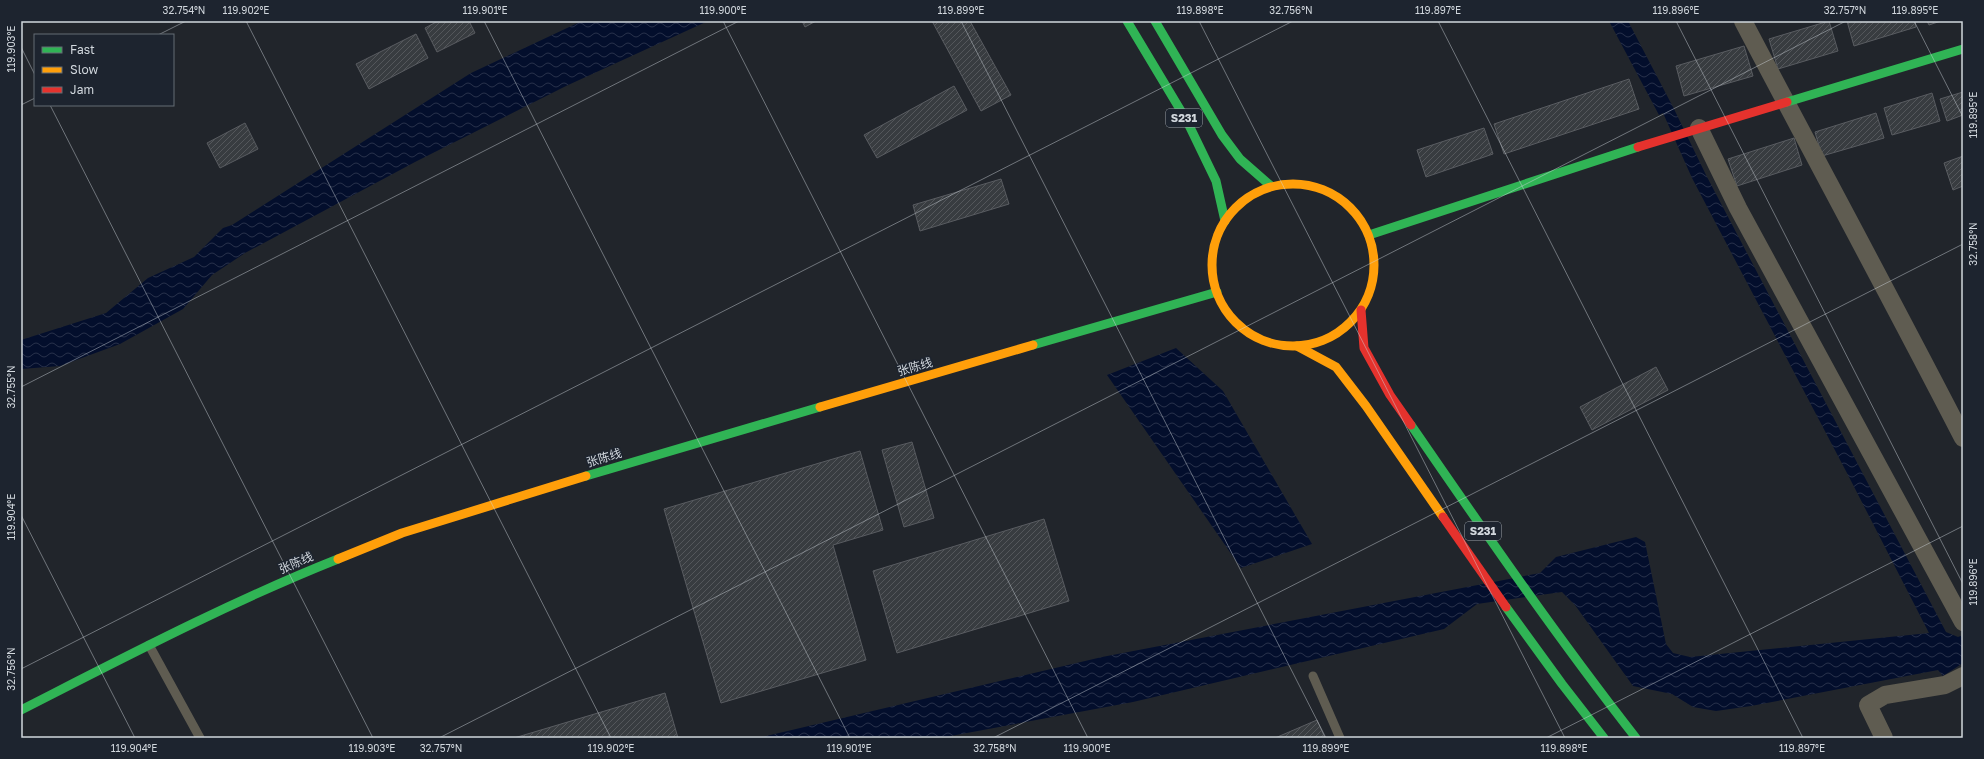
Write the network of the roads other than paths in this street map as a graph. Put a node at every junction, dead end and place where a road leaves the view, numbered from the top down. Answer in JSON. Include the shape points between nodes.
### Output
{"nodes":[{"id":1,"x":1127,"y":21,"type":"edge"},
{"id":2,"x":1154,"y":21,"type":"edge"},
{"id":3,"x":1743,"y":21,"type":"edge"},
{"id":4,"x":1963,"y":49,"type":"edge"},
{"id":5,"x":1785,"y":103,"type":"junction"},
{"id":6,"x":1699,"y":128,"type":"junction"},
{"id":7,"x":1271,"y":186,"type":"junction"},
{"id":8,"x":1225,"y":221,"type":"junction"},
{"id":9,"x":1369,"y":235,"type":"junction"},
{"id":10,"x":1217,"y":292,"type":"junction"},
{"id":11,"x":1361,"y":310,"type":"junction"},
{"id":12,"x":1297,"y":346,"type":"junction"},
{"id":13,"x":1963,"y":438,"type":"edge"},
{"id":14,"x":1963,"y":622,"type":"edge"},
{"id":15,"x":148,"y":645,"type":"junction"},
{"id":16,"x":1313,"y":676,"type":"dead end"},
{"id":17,"x":1963,"y":676,"type":"edge"},
{"id":18,"x":21,"y":710,"type":"edge"},
{"id":19,"x":200,"y":738,"type":"edge"},
{"id":20,"x":1340,"y":738,"type":"edge"},
{"id":21,"x":1604,"y":738,"type":"edge"},
{"id":22,"x":1636,"y":738,"type":"edge"},
{"id":23,"x":1884,"y":738,"type":"edge"}],
"edges":[{"from":1,"to":8,"type":"main road","number":"S231","via":[[1187,121],[1216,181]]},
{"from":2,"to":7,"type":"main road","number":"S231","via":[[1222,135],[1240,159]]},
{"from":3,"to":5,"type":"street"},
{"from":4,"to":5,"type":"main road"},
{"from":5,"to":6,"type":"main road"},
{"from":5,"to":13,"type":"street","via":[[1862,242]]},
{"from":6,"to":9,"type":"main road"},
{"from":6,"to":14,"type":"street","via":[[1738,208]]},
{"from":7,"to":8,"type":"main road","via":[[1247,197]]},
{"from":7,"to":9,"type":"main road","via":[[1299,183],[1327,190],[1345,201],[1359,216]]},
{"from":8,"to":10,"type":"main road","via":[[1218,231],[1212,253],[1212,277]]},
{"from":9,"to":11,"type":"main road","via":[[1374,252],[1374,277]]},
{"from":10,"to":12,"type":"main road","via":[[1221,303],[1238,326],[1258,339],[1278,345]]},
{"from":10,"to":15,"type":"main road","name":"张陈线","via":[[657,454],[402,533],[297,575]]},
{"from":11,"to":12,"type":"main road","via":[[1342,330],[1318,342]]},
{"from":11,"to":22,"type":"main road","number":"S231","via":[[1364,348],[1390,395],[1503,559],[1582,669]]},
{"from":12,"to":21,"type":"main road","number":"S231","via":[[1336,367],[1562,684]]},
{"from":15,"to":18,"type":"main road","name":"张陈线"},
{"from":15,"to":19,"type":"lane"},
{"from":16,"to":20,"type":"lane"},
{"from":17,"to":23,"type":"street","via":[[1945,685],[1885,695],[1868,705]]}]}
